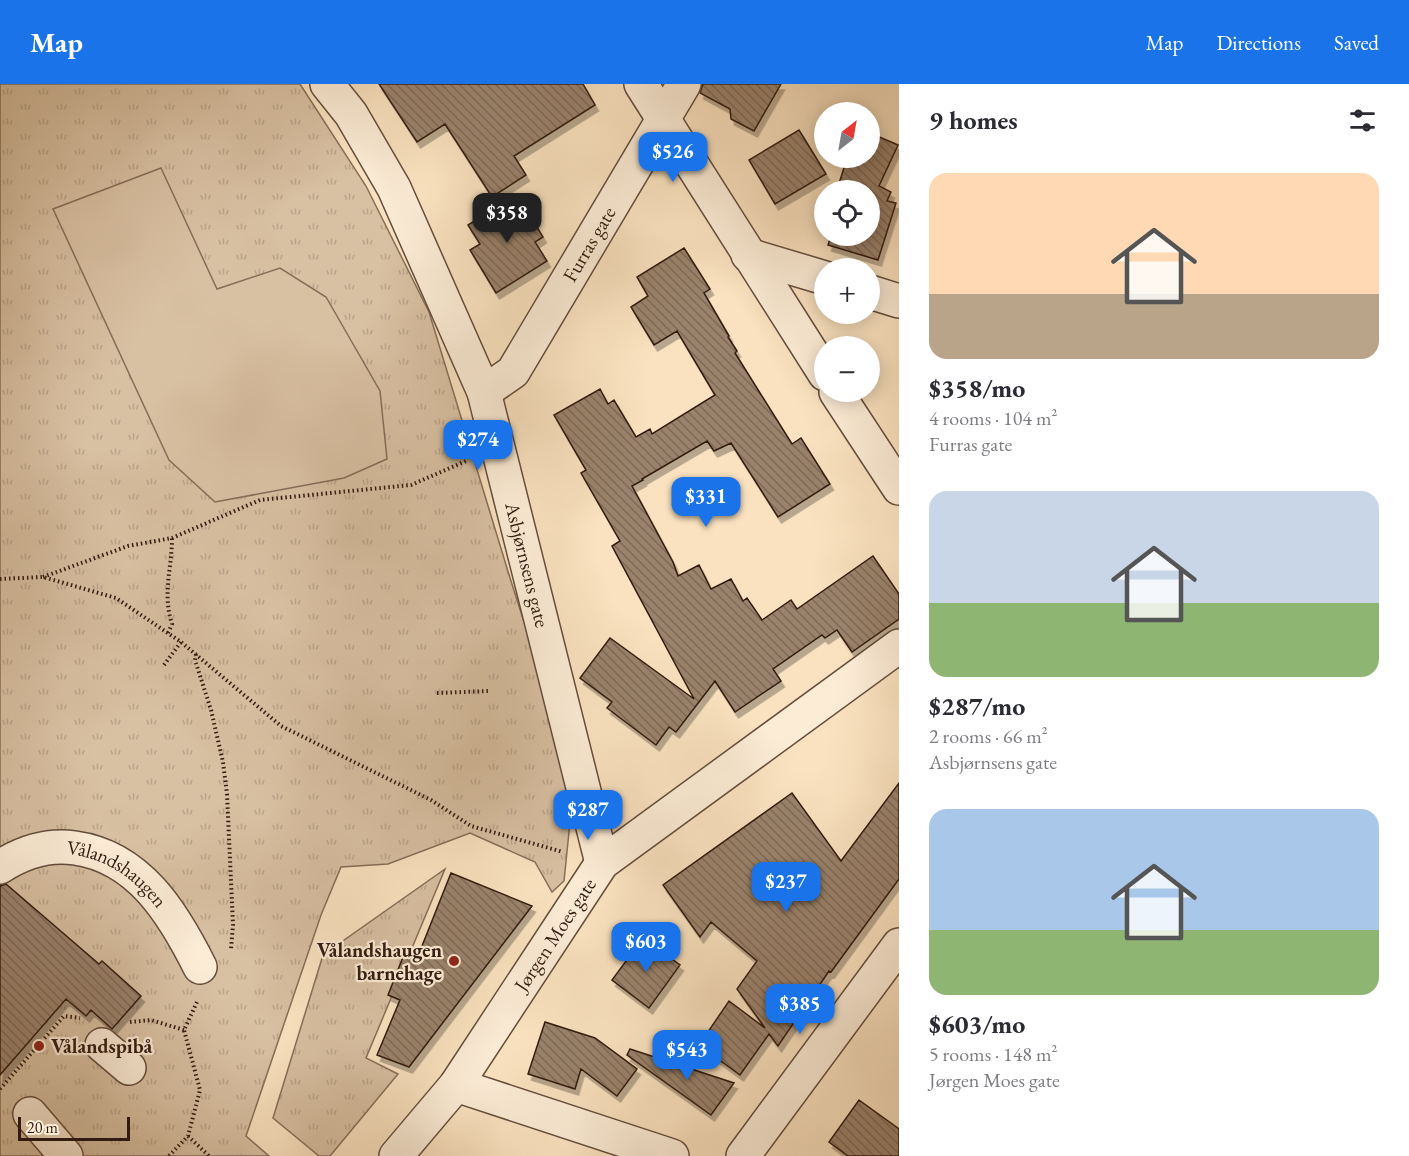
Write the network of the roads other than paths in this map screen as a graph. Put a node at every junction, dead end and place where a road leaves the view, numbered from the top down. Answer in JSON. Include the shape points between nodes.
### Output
{"nodes":[{"id":1,"x":327,"y":84,"type":"edge"},
{"id":2,"x":641,"y":84,"type":"edge"},
{"id":3,"x":684,"y":84,"type":"edge"},
{"id":4,"x":664,"y":120,"type":"junction"},
{"id":5,"x":748,"y":255,"type":"junction"},
{"id":6,"x":814,"y":276,"type":"edge"},
{"id":7,"x":880,"y":295,"type":"edge"},
{"id":8,"x":899,"y":301,"type":"edge"},
{"id":9,"x":814,"y":357,"type":"edge"},
{"id":10,"x":484,"y":392,"type":"junction"},
{"id":11,"x":843,"y":402,"type":"edge"},
{"id":12,"x":899,"y":488,"type":"edge"},
{"id":13,"x":899,"y":646,"type":"edge"},
{"id":14,"x":602,"y":863,"type":"junction"},
{"id":15,"x":0,"y":867,"type":"edge"},
{"id":16,"x":899,"y":945,"type":"edge"},
{"id":17,"x":214,"y":962,"type":"road end"},
{"id":18,"x":102,"y":1045,"type":"dead end"},
{"id":19,"x":129,"y":1068,"type":"dead end"},
{"id":20,"x":456,"y":1085,"type":"junction"},
{"id":21,"x":30,"y":1114,"type":"dead end"},
{"id":22,"x":66,"y":1156,"type":"edge"},
{"id":23,"x":396,"y":1156,"type":"edge"},
{"id":24,"x":672,"y":1156,"type":"edge"},
{"id":25,"x":743,"y":1156,"type":"edge"}],
"edges":[{"from":1,"to":10,"type":"street","name":"Asbjørnsens gate","via":[[351,114],[394,188]]},
{"from":2,"to":4,"type":"street"},
{"from":3,"to":4,"type":"street","name":"Furras gate"},
{"from":4,"to":5,"type":"street"},
{"from":4,"to":10,"type":"street","name":"Furras gate","via":[[513,372]]},
{"from":5,"to":6,"type":"street"},
{"from":5,"to":9,"type":"street"},
{"from":7,"to":8,"type":"street"},
{"from":10,"to":14,"type":"street","name":"Asbjørnsens gate"},
{"from":11,"to":12,"type":"street"},
{"from":13,"to":14,"type":"street","name":"Jørgen Moes gate"},
{"from":14,"to":20,"type":"street","name":"Jørgen Moes gate"},
{"from":15,"to":17,"type":"street","name":"Vålandshaugen","via":[[32,851],[61,846],[91,850],[117,860],[143,881]]},
{"from":16,"to":25,"type":"street"},
{"from":18,"to":19,"type":"street"},
{"from":20,"to":23,"type":"street","name":"Jørgen Moes gate"},
{"from":20,"to":24,"type":"street"},
{"from":21,"to":22,"type":"street"}]}
